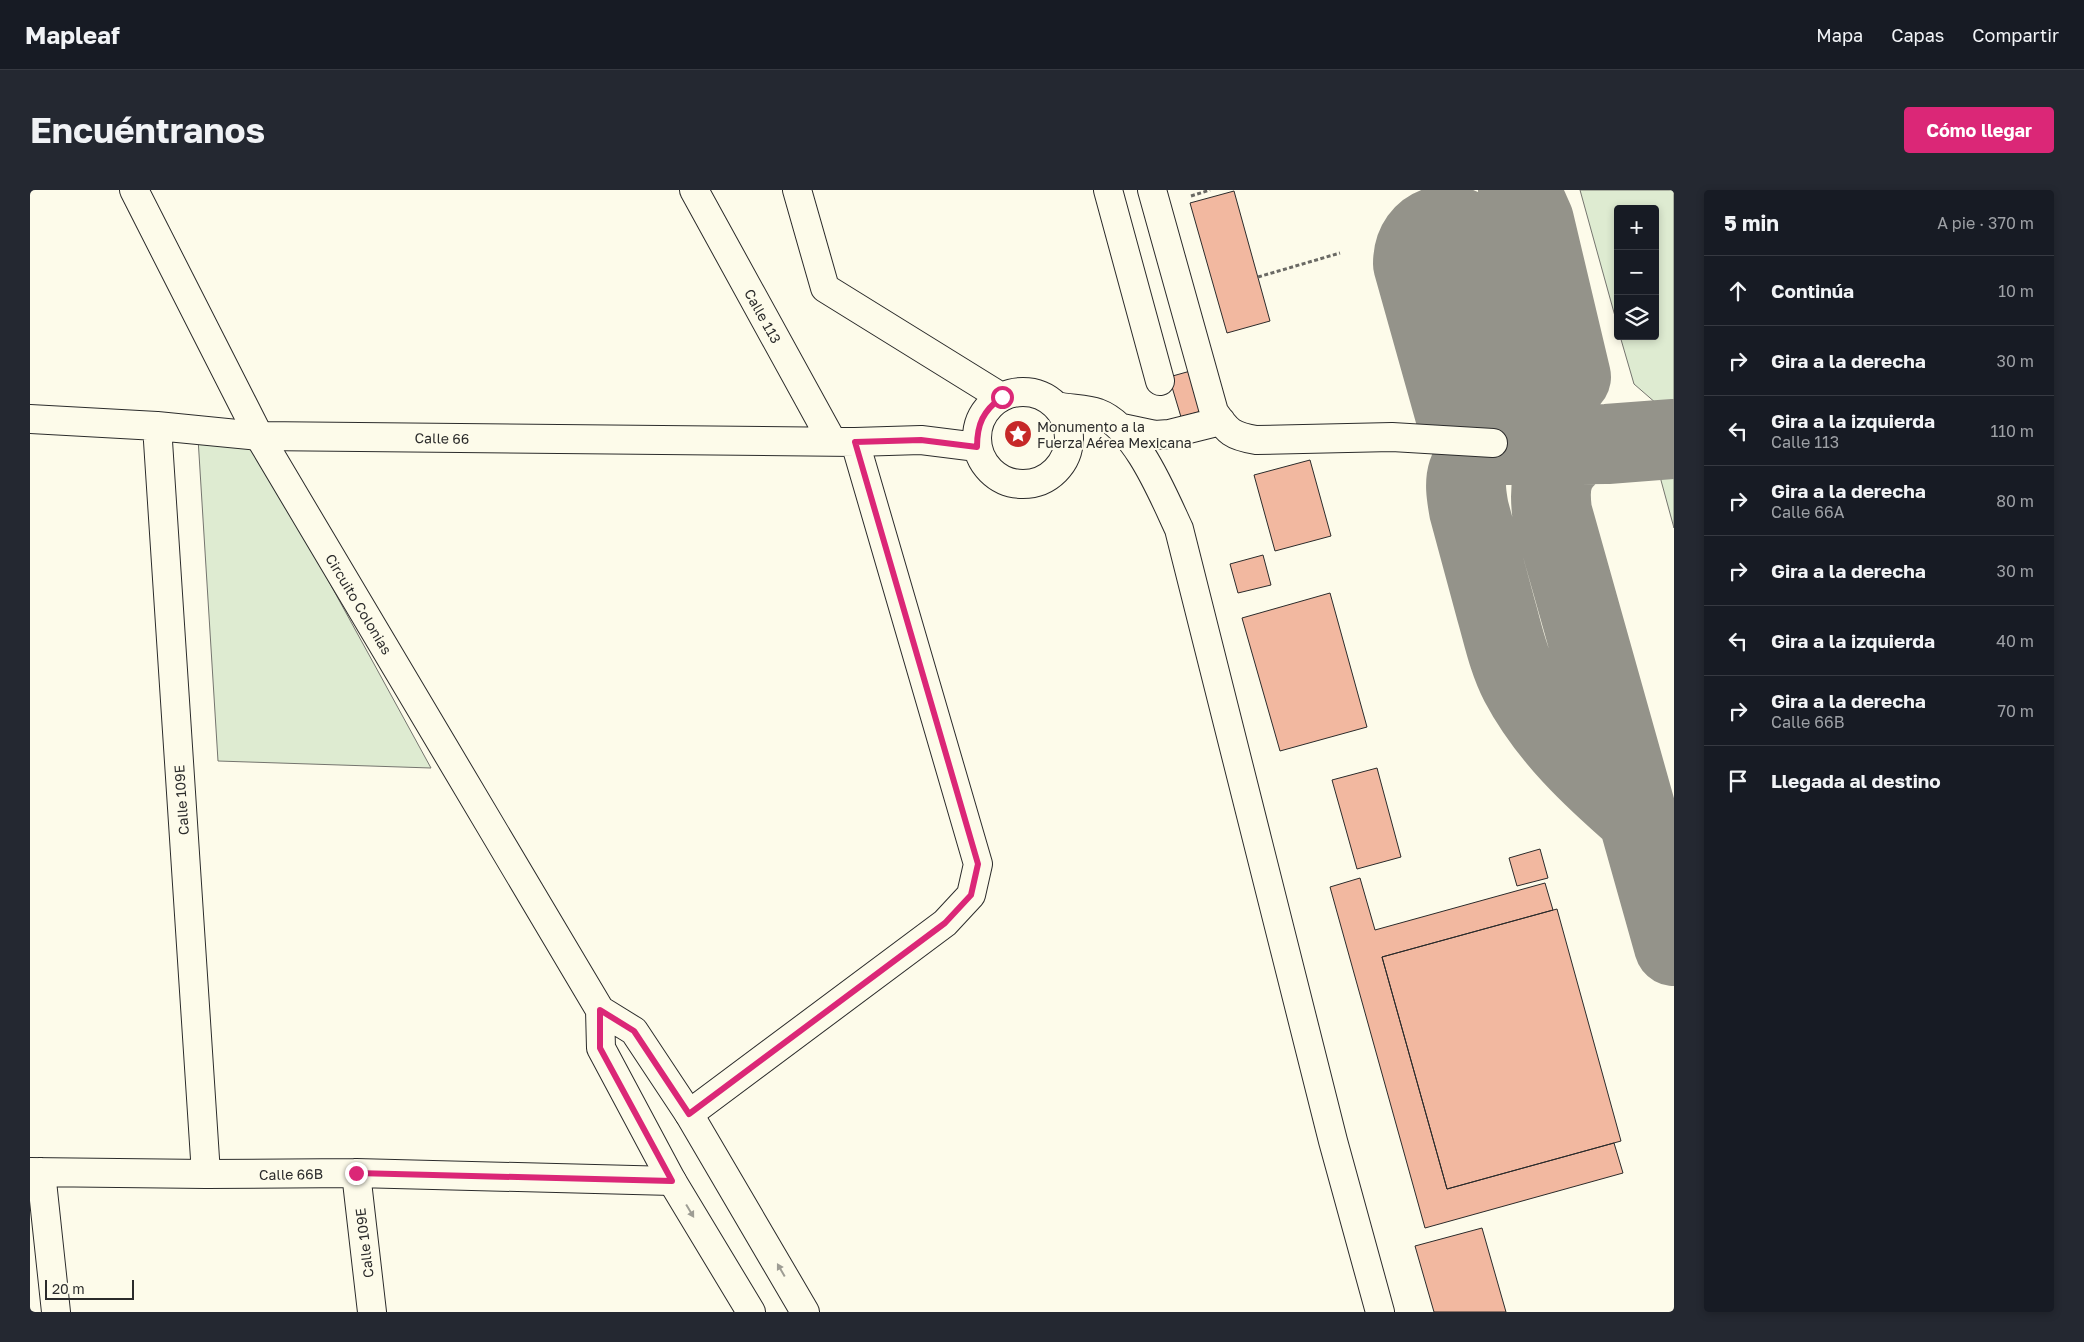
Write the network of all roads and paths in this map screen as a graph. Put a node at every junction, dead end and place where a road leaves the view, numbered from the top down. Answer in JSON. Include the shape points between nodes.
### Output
{"nodes":[{"id":1,"x":134,"y":190,"type":"edge"},
{"id":2,"x":694,"y":190,"type":"edge"},
{"id":3,"x":797,"y":190,"type":"edge"},
{"id":4,"x":1108,"y":190,"type":"edge"},
{"id":5,"x":1152,"y":190,"type":"edge"},
{"id":6,"x":1210,"y":190,"type":"edge"},
{"id":7,"x":1191,"y":196,"type":"dead end"},
{"id":8,"x":1340,"y":253,"type":"dead end"},
{"id":9,"x":1258,"y":276,"type":"dead end"},
{"id":10,"x":1160,"y":382,"type":"dead end"},
{"id":11,"x":1002,"y":397,"type":"junction"},
{"id":12,"x":1056,"y":406,"type":"junction"},
{"id":13,"x":30,"y":419,"type":"edge"},
{"id":14,"x":157,"y":426,"type":"junction"},
{"id":15,"x":1122,"y":428,"type":"junction"},
{"id":16,"x":1229,"y":429,"type":"junction"},
{"id":17,"x":258,"y":436,"type":"junction"},
{"id":18,"x":844,"y":442,"type":"junction"},
{"id":19,"x":1493,"y":443,"type":"dead end"},
{"id":20,"x":977,"y":447,"type":"junction"},
{"id":21,"x":1146,"y":463,"type":"junction"},
{"id":22,"x":600,"y":1010,"type":"junction"},
{"id":23,"x":689,"y":1114,"type":"junction"},
{"id":24,"x":35,"y":1172,"type":"edge"},
{"id":25,"x":356,"y":1173,"type":"junction"},
{"id":26,"x":206,"y":1174,"type":"junction"},
{"id":27,"x":672,"y":1181,"type":"junction"},
{"id":28,"x":56,"y":1312,"type":"edge"},
{"id":29,"x":372,"y":1312,"type":"edge"},
{"id":30,"x":751,"y":1312,"type":"edge"},
{"id":31,"x":805,"y":1312,"type":"edge"},
{"id":32,"x":1380,"y":1312,"type":"edge"}],
"edges":[{"from":1,"to":17,"type":"street","name":"Circuito Colonias"},
{"from":2,"to":18,"type":"street","name":"Calle 113"},
{"from":3,"to":11,"type":"street","via":[[825,288]]},
{"from":4,"to":10,"type":"street"},
{"from":5,"to":16,"type":"street","via":[[1214,412]]},
{"from":6,"to":7,"type":"path"},
{"from":8,"to":9,"type":"path"},
{"from":11,"to":12,"type":"street","via":[[1015,392],[1030,392]]},
{"from":11,"to":20,"type":"street","via":[[981,418]]},
{"from":12,"to":15,"type":"street","via":[[1099,413]]},
{"from":12,"to":20,"type":"street","via":[[1065,419],[1069,434],[1068,450],[1061,464],[1044,479],[1022,485],[1006,481],[993,474]]},
{"from":13,"to":14,"type":"street","name":"Calle 66"},
{"from":14,"to":17,"type":"street","name":"Calle 66"},
{"from":14,"to":26,"type":"street","name":"Calle 109E"},
{"from":15,"to":16,"type":"street","via":[[1155,435]]},
{"from":15,"to":21,"type":"street"},
{"from":16,"to":19,"type":"street","via":[[1256,440],[1392,437]]},
{"from":16,"to":21,"type":"street","via":[[1162,452]]},
{"from":17,"to":18,"type":"street","name":"Calle 66"},
{"from":17,"to":22,"type":"street","name":"Circuito Colonias"},
{"from":18,"to":20,"type":"street","name":"Calle 66","via":[[921,440]]},
{"from":18,"to":23,"type":"street","name":"Calle 113","via":[[978,864],[971,895],[945,923]]},
{"from":21,"to":32,"type":"street","via":[[1179,529],[1333,1141]]},
{"from":22,"to":23,"type":"street","via":[[634,1031]]},
{"from":22,"to":27,"type":"street","via":[[600,1048]]},
{"from":31,"to":23,"type":"street","one_way":true},
{"from":24,"to":26,"type":"street","name":"Calle 66B"},
{"from":24,"to":28,"type":"street"},
{"from":25,"to":26,"type":"street","name":"Calle 66B"},
{"from":25,"to":27,"type":"street","name":"Calle 66B"},
{"from":25,"to":29,"type":"street","name":"Calle 109E"},
{"from":27,"to":30,"type":"street","one_way":true}]}
